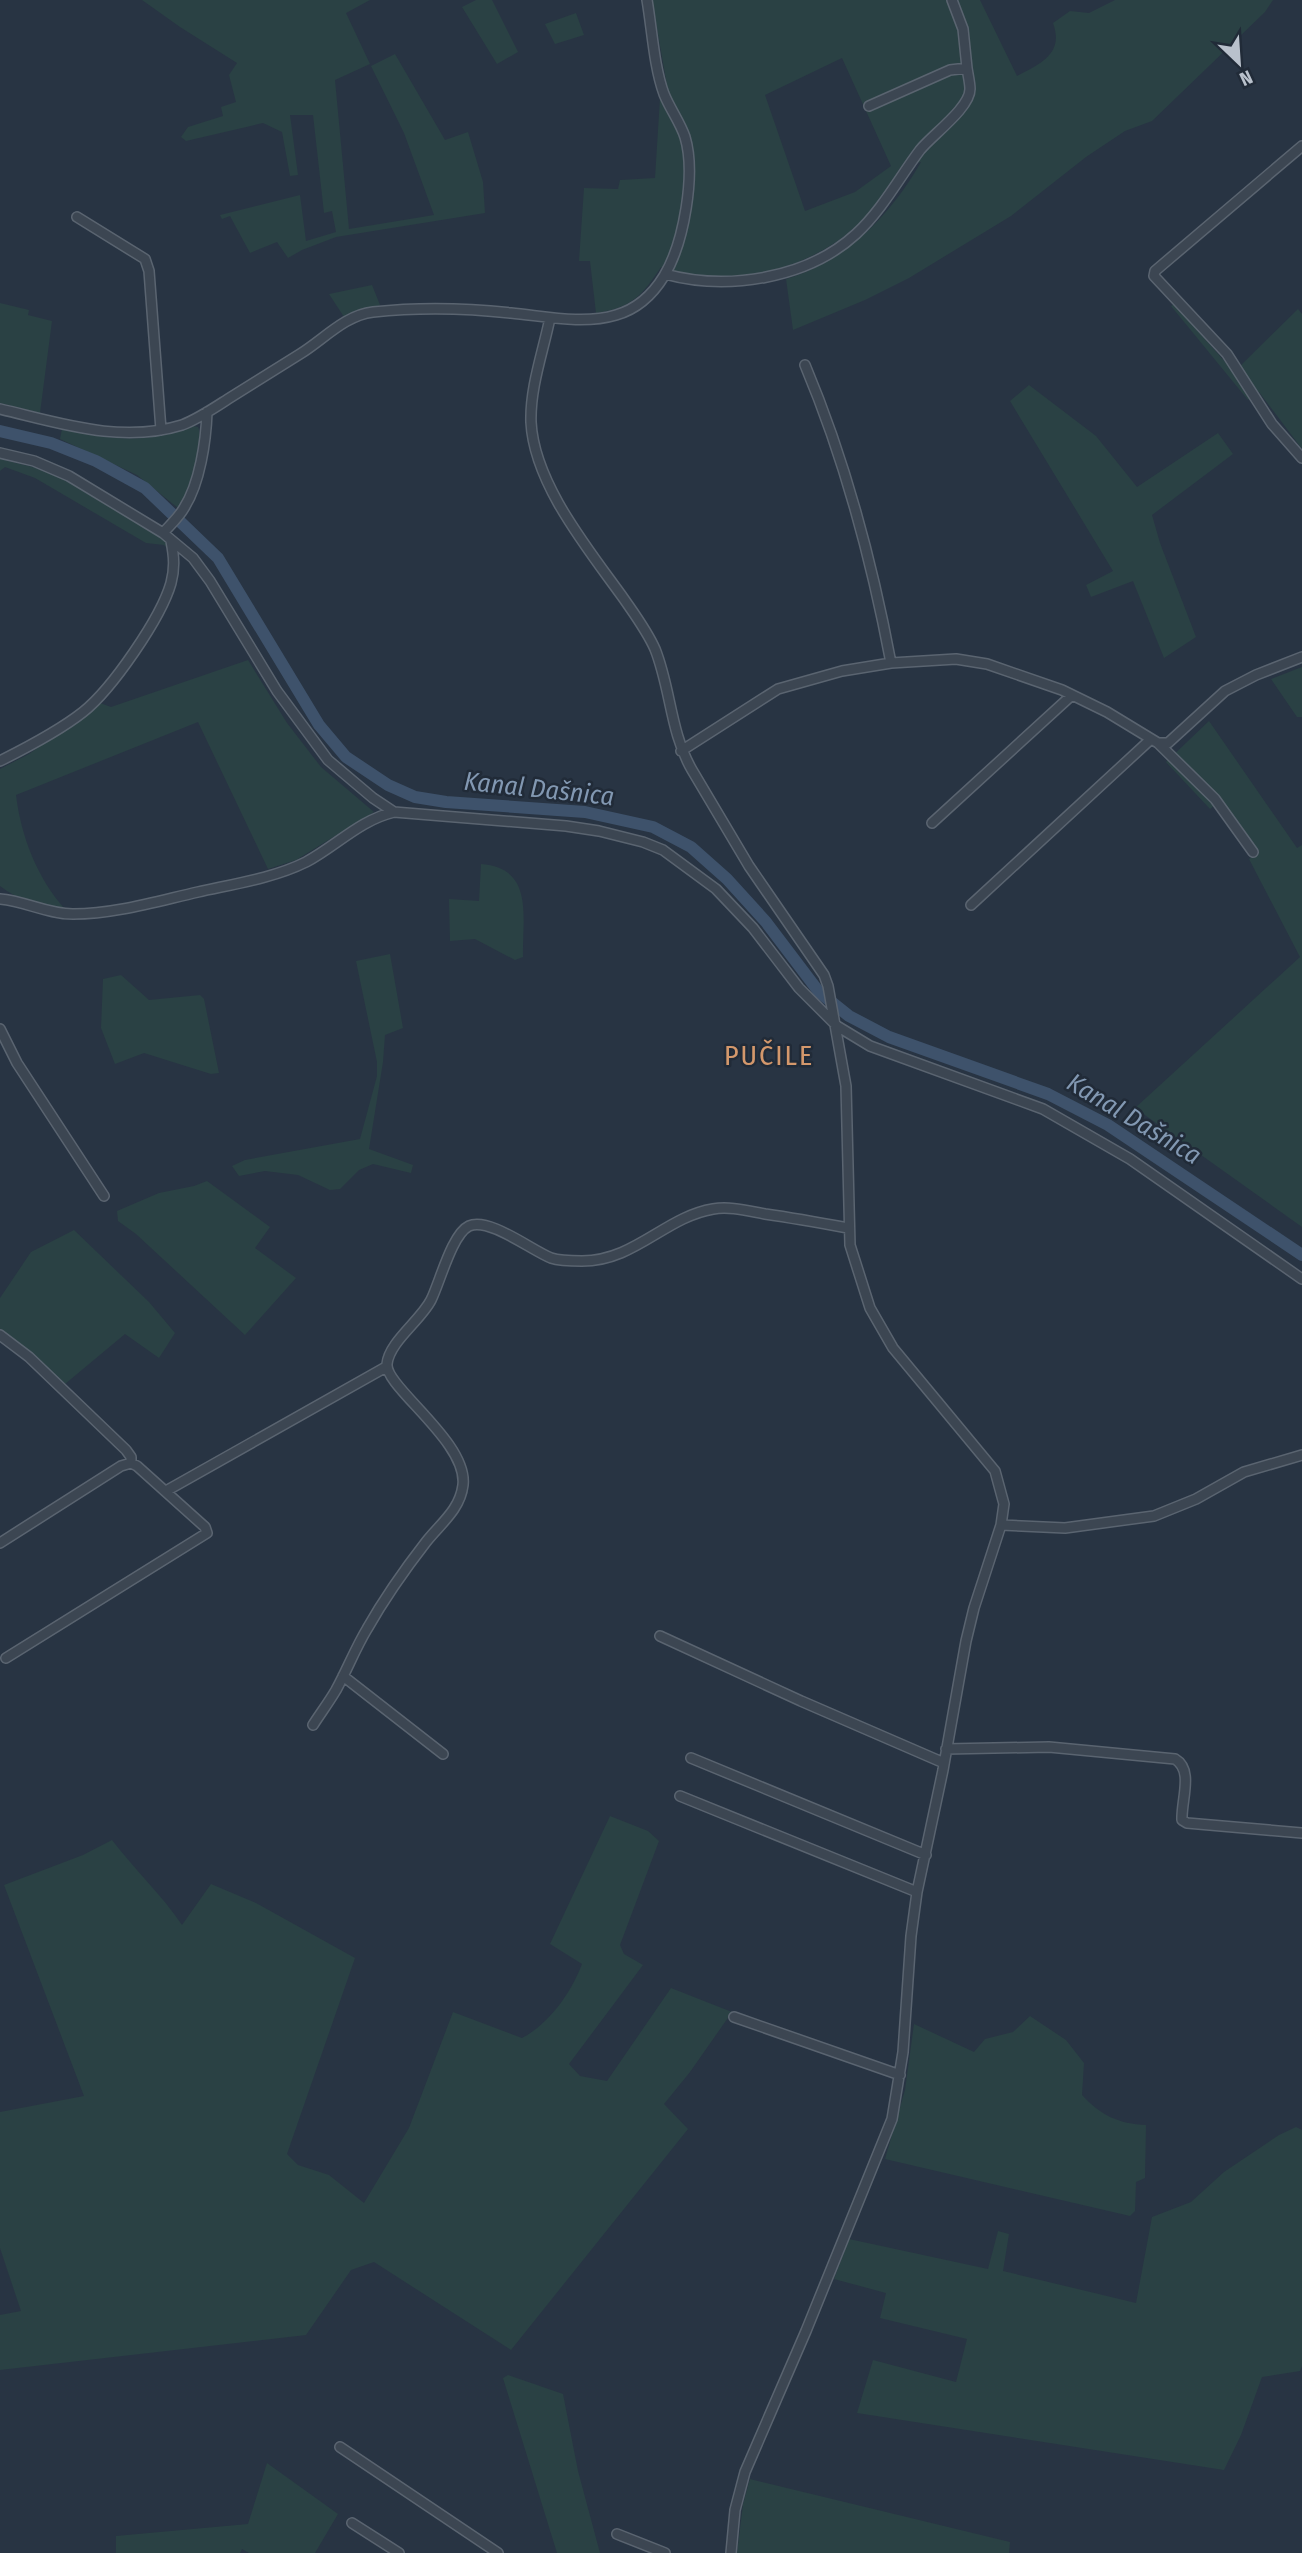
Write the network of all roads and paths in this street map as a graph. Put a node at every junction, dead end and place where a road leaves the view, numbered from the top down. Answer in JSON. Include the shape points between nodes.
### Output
{"nodes":[{"id":1,"x":648,"y":0,"type":"edge"},
{"id":2,"x":952,"y":0,"type":"edge"},
{"id":3,"x":967,"y":68,"type":"junction"},
{"id":4,"x":869,"y":106,"type":"dead end"},
{"id":5,"x":1302,"y":146,"type":"edge"},
{"id":6,"x":77,"y":217,"type":"dead end"},
{"id":7,"x":665,"y":274,"type":"junction"},
{"id":8,"x":550,"y":318,"type":"junction"},
{"id":9,"x":805,"y":365,"type":"dead end"},
{"id":10,"x":0,"y":409,"type":"edge"},
{"id":11,"x":207,"y":412,"type":"junction"},
{"id":12,"x":161,"y":430,"type":"junction"},
{"id":13,"x":0,"y":453,"type":"edge"},
{"id":14,"x":1302,"y":458,"type":"edge"},
{"id":15,"x":166,"y":531,"type":"junction"},
{"id":16,"x":171,"y":541,"type":"junction"},
{"id":17,"x":1302,"y":657,"type":"edge"},
{"id":18,"x":891,"y":663,"type":"junction"},
{"id":19,"x":1072,"y":695,"type":"junction"},
{"id":20,"x":1154,"y":741,"type":"junction"},
{"id":21,"x":681,"y":751,"type":"junction"},
{"id":22,"x":0,"y":761,"type":"edge"},
{"id":23,"x":394,"y":811,"type":"junction"},
{"id":24,"x":932,"y":823,"type":"dead end"},
{"id":25,"x":1253,"y":852,"type":"dead end"},
{"id":26,"x":0,"y":899,"type":"edge"},
{"id":27,"x":971,"y":905,"type":"dead end"},
{"id":28,"x":835,"y":1022,"type":"junction"},
{"id":29,"x":0,"y":1029,"type":"edge"},
{"id":30,"x":104,"y":1196,"type":"dead end"},
{"id":31,"x":848,"y":1228,"type":"junction"},
{"id":32,"x":1302,"y":1279,"type":"edge"},
{"id":33,"x":0,"y":1335,"type":"edge"},
{"id":34,"x":386,"y":1367,"type":"junction"},
{"id":35,"x":1302,"y":1455,"type":"edge"},
{"id":36,"x":131,"y":1463,"type":"junction"},
{"id":37,"x":166,"y":1491,"type":"junction"},
{"id":38,"x":1001,"y":1525,"type":"junction"},
{"id":39,"x":0,"y":1543,"type":"edge"},
{"id":40,"x":660,"y":1636,"type":"dead end"},
{"id":41,"x":6,"y":1658,"type":"dead end"},
{"id":42,"x":342,"y":1676,"type":"junction"},
{"id":43,"x":313,"y":1725,"type":"dead end"},
{"id":44,"x":946,"y":1749,"type":"junction"},
{"id":45,"x":443,"y":1754,"type":"dead end"},
{"id":46,"x":691,"y":1758,"type":"dead end"},
{"id":47,"x":944,"y":1763,"type":"junction"},
{"id":48,"x":680,"y":1796,"type":"dead end"},
{"id":49,"x":1302,"y":1833,"type":"edge"},
{"id":50,"x":926,"y":1854,"type":"junction"},
{"id":51,"x":917,"y":1892,"type":"junction"},
{"id":52,"x":734,"y":2017,"type":"dead end"},
{"id":53,"x":900,"y":2075,"type":"junction"},
{"id":54,"x":340,"y":2447,"type":"dead end"},
{"id":55,"x":352,"y":2524,"type":"dead end"},
{"id":56,"x":617,"y":2535,"type":"dead end"},
{"id":57,"x":399,"y":2553,"type":"edge"},
{"id":58,"x":498,"y":2553,"type":"edge"},
{"id":59,"x":666,"y":2553,"type":"edge"},
{"id":60,"x":731,"y":2553,"type":"edge"}],
"edges":[{"from":1,"to":7,"type":"street","via":[[664,94],[685,138],[690,172],[685,212]]},
{"from":2,"to":3,"type":"street","via":[[963,29]]},
{"from":3,"to":4,"type":"street","via":[[950,70]]},
{"from":3,"to":7,"type":"street","via":[[970,92],[966,102],[921,149],[878,210],[838,248],[815,262],[765,278],[689,280]]},
{"from":5,"to":14,"type":"street","via":[[1154,276],[1227,354],[1272,424]]},
{"from":6,"to":12,"type":"street","via":[[145,259]]},
{"from":7,"to":8,"type":"street","via":[[634,309],[594,319]]},
{"from":8,"to":11,"type":"street","via":[[440,310],[369,313],[346,322]]},
{"from":8,"to":21,"type":"street","via":[[534,385],[531,422],[535,448],[567,515],[654,648]]},
{"from":9,"to":18,"type":"street","via":[[843,470],[879,600]]},
{"from":10,"to":12,"type":"street","via":[[103,432]]},
{"from":11,"to":12,"type":"street"},
{"from":11,"to":15,"type":"street","via":[[206,438],[185,508]]},
{"from":13,"to":15,"type":"street","via":[[69,476]]},
{"from":15,"to":16,"type":"street"},
{"from":16,"to":22,"type":"street","via":[[175,560],[167,593],[148,631],[111,681],[84,711]]},
{"from":16,"to":23,"type":"street","via":[[193,558],[210,581],[277,691],[328,760]]},
{"from":17,"to":20,"type":"street","via":[[1225,691],[1168,743]]},
{"from":18,"to":19,"type":"street","via":[[956,659],[987,664]]},
{"from":18,"to":21,"type":"street","via":[[842,671],[778,690]]},
{"from":19,"to":20,"type":"street"},
{"from":19,"to":24,"type":"street"},
{"from":20,"to":25,"type":"street","via":[[1215,799]]},
{"from":20,"to":27,"type":"street"},
{"from":21,"to":28,"type":"street","via":[[749,866],[824,975]]},
{"from":23,"to":26,"type":"street","via":[[360,826],[306,862],[162,900],[102,912],[59,914]]},
{"from":23,"to":28,"type":"street","via":[[566,825],[663,850],[716,888],[799,988]]},
{"from":28,"to":31,"type":"street","via":[[846,1086]]},
{"from":28,"to":32,"type":"street","via":[[870,1046],[1043,1109],[1130,1159]]},
{"from":29,"to":30,"type":"street","via":[[17,1063]]},
{"from":31,"to":34,"type":"street","via":[[714,1209],[626,1252],[580,1261],[554,1259],[493,1227],[472,1224],[454,1245],[430,1303],[389,1355]]},
{"from":31,"to":38,"type":"street","via":[[855,1266],[880,1328],[995,1471],[1004,1504]]},
{"from":33,"to":36,"type":"street","via":[[126,1450]]},
{"from":34,"to":37,"type":"street"},
{"from":34,"to":42,"type":"street","via":[[390,1378],[458,1459],[463,1488],[448,1519],[393,1587]]},
{"from":35,"to":38,"type":"street","via":[[1244,1472],[1154,1516],[1065,1528]]},
{"from":36,"to":37,"type":"street"},
{"from":36,"to":39,"type":"street"},
{"from":37,"to":41,"type":"street","via":[[207,1533]]},
{"from":38,"to":44,"type":"street","via":[[971,1619]]},
{"from":40,"to":47,"type":"street"},
{"from":42,"to":43,"type":"street"},
{"from":42,"to":45,"type":"street"},
{"from":44,"to":47,"type":"street"},
{"from":44,"to":49,"type":"street","via":[[1049,1747],[1174,1759],[1186,1771],[1182,1820],[1187,1824]]},
{"from":46,"to":50,"type":"street"},
{"from":47,"to":50,"type":"street"},
{"from":48,"to":51,"type":"street"},
{"from":50,"to":51,"type":"street"},
{"from":51,"to":53,"type":"street"},
{"from":52,"to":53,"type":"street"},
{"from":53,"to":60,"type":"street","via":[[892,2119],[877,2158],[745,2472]]},
{"from":54,"to":58,"type":"street"},
{"from":55,"to":57,"type":"street"},
{"from":56,"to":59,"type":"street"}]}
